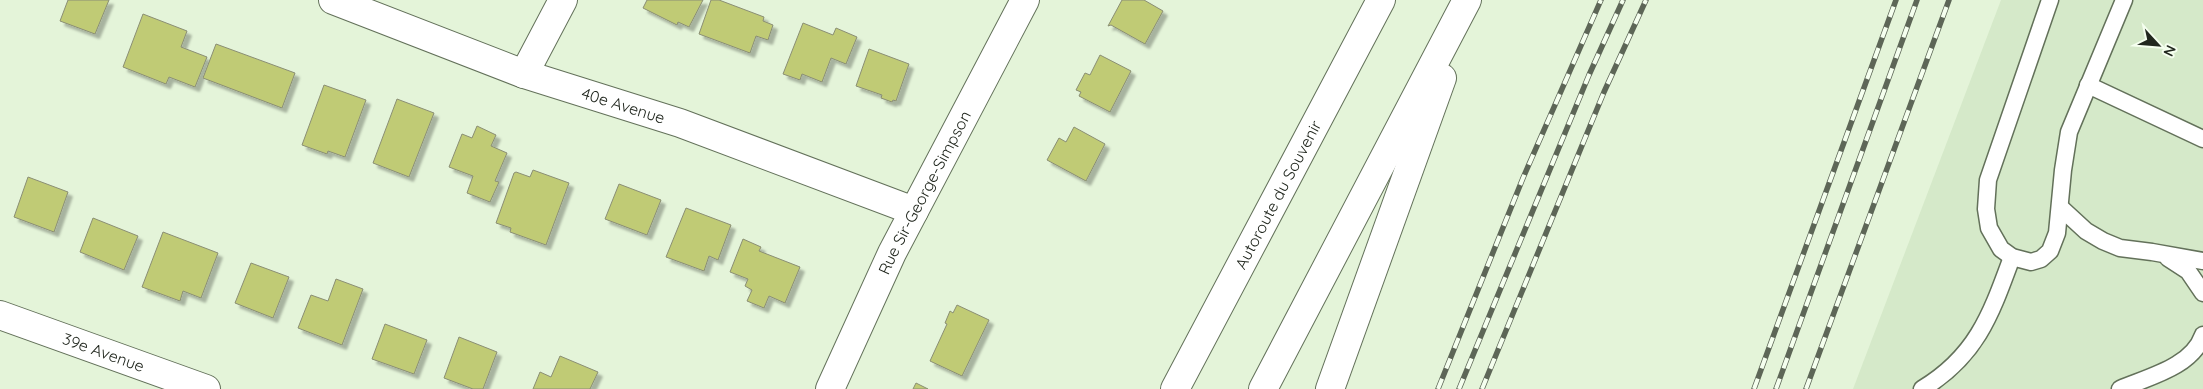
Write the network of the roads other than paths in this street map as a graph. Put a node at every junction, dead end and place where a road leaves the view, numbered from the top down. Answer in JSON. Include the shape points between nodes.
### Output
{"nodes":[{"id":1,"x":333,"y":0,"type":"edge"},
{"id":2,"x":563,"y":0,"type":"edge"},
{"id":3,"x":1025,"y":0,"type":"edge"},
{"id":4,"x":1381,"y":0,"type":"edge"},
{"id":5,"x":1468,"y":0,"type":"edge"},
{"id":6,"x":2050,"y":0,"type":"edge"},
{"id":7,"x":2124,"y":0,"type":"edge"},
{"id":8,"x":524,"y":74,"type":"junction"},
{"id":9,"x":2088,"y":85,"type":"junction"},
{"id":10,"x":2203,"y":139,"type":"edge"},
{"id":11,"x":2061,"y":208,"type":"junction"},
{"id":12,"x":914,"y":212,"type":"junction"},
{"id":13,"x":2152,"y":252,"type":"junction"},
{"id":14,"x":2012,"y":257,"type":"junction"},
{"id":15,"x":2203,"y":261,"type":"edge"},
{"id":16,"x":2203,"y":294,"type":"edge"},
{"id":17,"x":0,"y":316,"type":"edge"},
{"id":18,"x":2203,"y":335,"type":"edge"},
{"id":19,"x":206,"y":389,"type":"edge"},
{"id":20,"x":830,"y":389,"type":"edge"},
{"id":21,"x":1175,"y":389,"type":"edge"},
{"id":22,"x":1263,"y":389,"type":"edge"},
{"id":23,"x":1330,"y":389,"type":"edge"},
{"id":24,"x":1922,"y":389,"type":"edge"},
{"id":25,"x":2120,"y":389,"type":"edge"}],
"edges":[{"from":1,"to":8,"type":"main road","name":"40e Avenue"},
{"from":2,"to":8,"type":"main road"},
{"from":3,"to":12,"type":"main road","name":"Rue Sir-George-Simpson"},
{"from":4,"to":21,"type":"main road","name":"Autoroute du Souvenir"},
{"from":5,"to":22,"type":"main road"},
{"from":5,"to":23,"type":"main road"},
{"from":6,"to":14,"type":"lane","via":[[1988,180],[1986,209],[1989,228],[2001,249]]},
{"from":7,"to":9,"type":"lane"},
{"from":8,"to":12,"type":"main road","name":"40e Avenue","via":[[680,123]]},
{"from":9,"to":10,"type":"lane"},
{"from":9,"to":11,"type":"lane","via":[[2070,132]]},
{"from":11,"to":13,"type":"lane","via":[[2086,231],[2103,241],[2120,248]]},
{"from":11,"to":14,"type":"lane","via":[[2050,251],[2042,259],[2031,262]]},
{"from":12,"to":20,"type":"main road","name":"Rue Sir-George-Simpson"},
{"from":13,"to":15,"type":"lane"},
{"from":13,"to":16,"type":"lane","via":[[2175,261],[2188,271]]},
{"from":14,"to":24,"type":"lane","via":[[1991,313],[1976,339],[1961,359]]},
{"from":17,"to":19,"type":"main road","name":"39e Avenue"},
{"from":18,"to":25,"type":"lane","via":[[2185,359]]}]}
